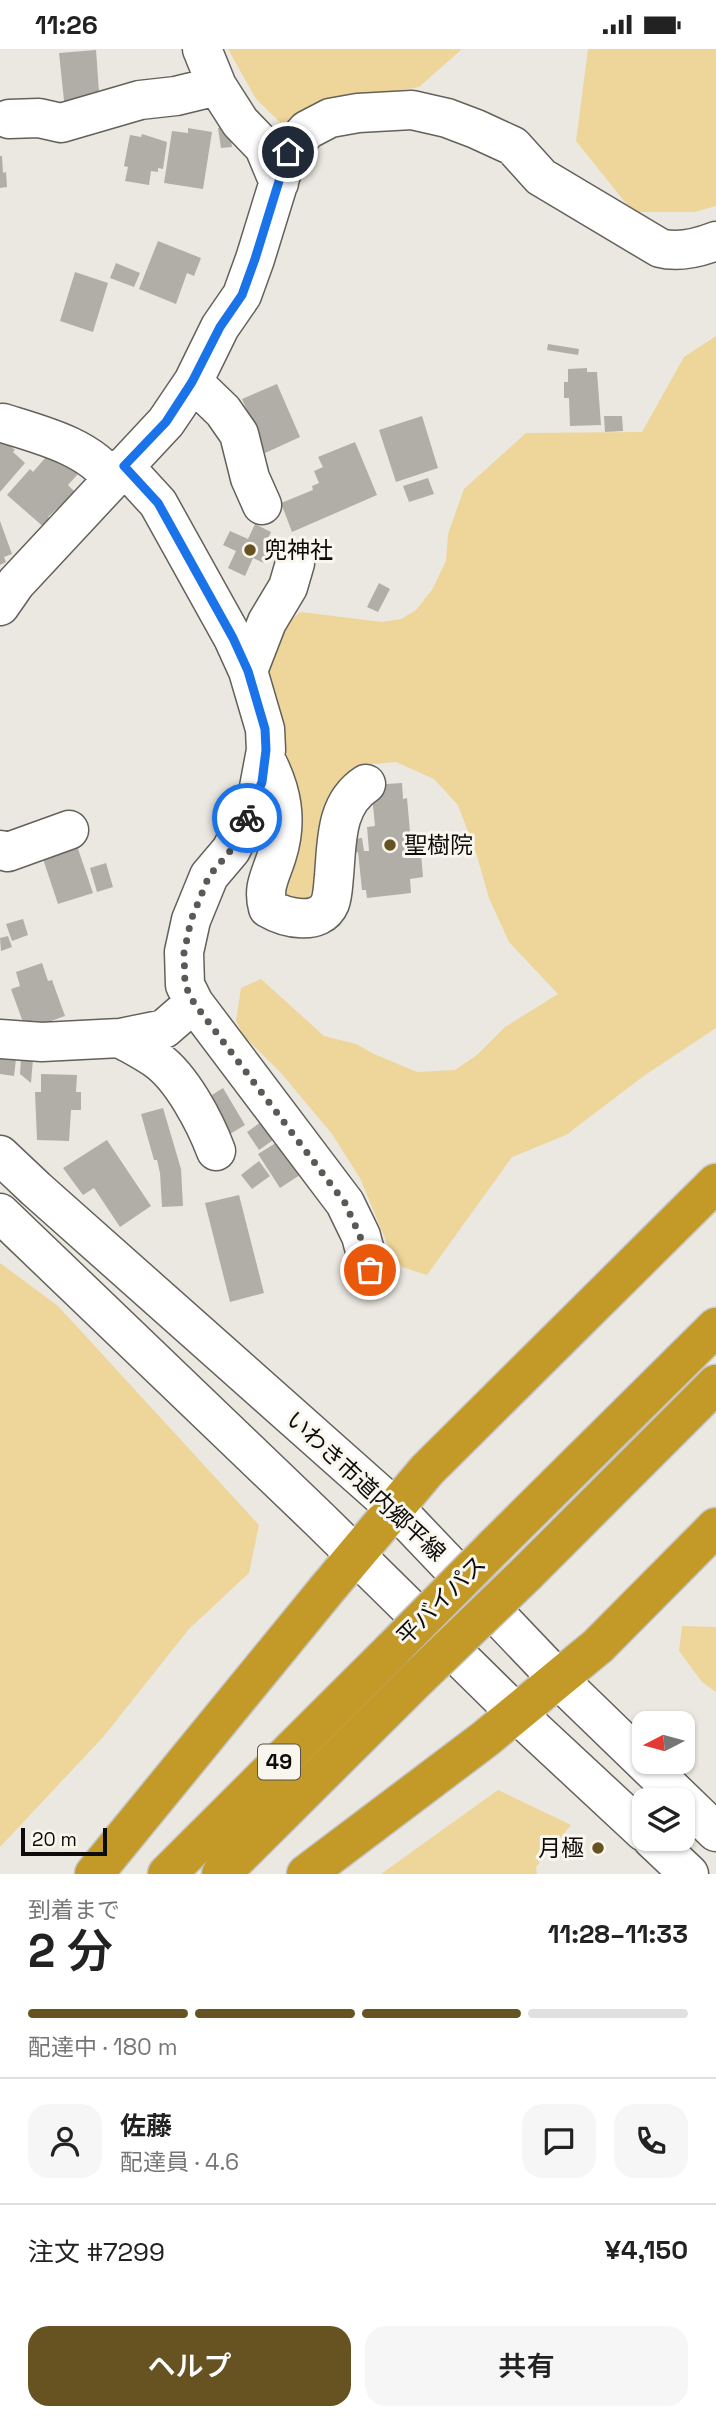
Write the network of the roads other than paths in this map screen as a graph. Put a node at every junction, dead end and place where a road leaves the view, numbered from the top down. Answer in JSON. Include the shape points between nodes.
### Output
{"nodes":[{"id":1,"x":202,"y":49,"type":"edge"},
{"id":2,"x":217,"y":86,"type":"junction"},
{"id":3,"x":9,"y":119,"type":"dead end"},
{"id":4,"x":279,"y":183,"type":"junction"},
{"id":5,"x":716,"y":241,"type":"edge"},
{"id":6,"x":192,"y":382,"type":"junction"},
{"id":7,"x":3,"y":423,"type":"dead end"},
{"id":8,"x":118,"y":473,"type":"junction"},
{"id":9,"x":262,"y":505,"type":"dead end"},
{"id":10,"x":295,"y":563,"type":"dead end"},
{"id":11,"x":0,"y":606,"type":"edge"},
{"id":12,"x":248,"y":671,"type":"junction"},
{"id":13,"x":265,"y":758,"type":"junction"},
{"id":14,"x":366,"y":784,"type":"dead end"},
{"id":15,"x":69,"y":830,"type":"dead end"},
{"id":16,"x":0,"y":850,"type":"edge"},
{"id":17,"x":194,"y":1003,"type":"junction"},
{"id":18,"x":120,"y":1038,"type":"junction"},
{"id":19,"x":0,"y":1039,"type":"edge"},
{"id":20,"x":216,"y":1151,"type":"dead end"},
{"id":21,"x":0,"y":1155,"type":"edge"},
{"id":22,"x":716,"y":1183,"type":"edge"},
{"id":23,"x":0,"y":1213,"type":"edge"},
{"id":24,"x":370,"y":1270,"type":"dead end"},
{"id":25,"x":716,"y":1327,"type":"edge"},
{"id":26,"x":716,"y":1384,"type":"edge"},
{"id":27,"x":395,"y":1508,"type":"junction"},
{"id":28,"x":716,"y":1527,"type":"edge"},
{"id":29,"x":355,"y":1557,"type":"junction"},
{"id":30,"x":558,"y":1679,"type":"junction"},
{"id":31,"x":516,"y":1713,"type":"junction"},
{"id":32,"x":632,"y":1821,"type":"edge"},
{"id":33,"x":716,"y":1832,"type":"edge"},
{"id":34,"x":665,"y":1851,"type":"edge"},
{"id":35,"x":94,"y":1874,"type":"edge"},
{"id":36,"x":167,"y":1874,"type":"edge"},
{"id":37,"x":221,"y":1874,"type":"edge"},
{"id":38,"x":306,"y":1874,"type":"edge"},
{"id":39,"x":689,"y":1874,"type":"edge"}],
"edges":[{"from":1,"to":2,"type":"street"},
{"from":2,"to":3,"type":"street","via":[[140,100],[61,123]]},
{"from":2,"to":4,"type":"street","via":[[240,122],[264,147]]},
{"from":4,"to":5,"type":"street","via":[[288,152],[307,130],[330,118],[412,110],[447,118],[513,146],[541,177],[660,249],[687,249]]},
{"from":4,"to":6,"type":"street","via":[[242,295]]},
{"from":6,"to":8,"type":"street","via":[[166,422]]},
{"from":6,"to":9,"type":"street","via":[[223,411],[239,434]]},
{"from":7,"to":8,"type":"street","via":[[62,443]]},
{"from":8,"to":11,"type":"street"},
{"from":8,"to":12,"type":"street","via":[[158,503]]},
{"from":10,"to":12,"type":"street"},
{"from":12,"to":13,"type":"street","via":[[265,729]]},
{"from":13,"to":14,"type":"street","via":[[281,796],[283,826],[264,895],[268,908],[282,915],[310,918],[329,905],[340,820],[354,792]]},
{"from":13,"to":17,"type":"street","via":[[257,798],[231,850],[209,876],[191,920],[184,953],[185,985]]},
{"from":15,"to":16,"type":"street","via":[[8,852]]},
{"from":17,"to":18,"type":"street","via":[[164,1030]]},
{"from":17,"to":24,"type":"street","via":[[345,1203]]},
{"from":18,"to":19,"type":"street"},
{"from":18,"to":20,"type":"street","via":[[159,1062],[176,1080]]},
{"from":21,"to":27,"type":"street","name":"いわき市道内郷平線"},
{"from":22,"to":27,"type":"highway","via":[[427,1470]]},
{"from":23,"to":29,"type":"street"},
{"from":25,"to":36,"type":"highway","name":"平バイパス","number":"49","bridge":true},
{"from":26,"to":37,"type":"highway","name":"平バイパス","number":"49","bridge":true},
{"from":27,"to":29,"type":"highway"},
{"from":27,"to":30,"type":"street","name":"いわき市道内郷平線"},
{"from":28,"to":30,"type":"highway","via":[[598,1646]]},
{"from":29,"to":31,"type":"street"},
{"from":29,"to":35,"type":"highway"},
{"from":30,"to":31,"type":"highway"},
{"from":30,"to":33,"type":"street","name":"いわき市道内郷平線"},
{"from":31,"to":32,"type":"street"},
{"from":31,"to":38,"type":"highway"},
{"from":34,"to":39,"type":"street"}]}
